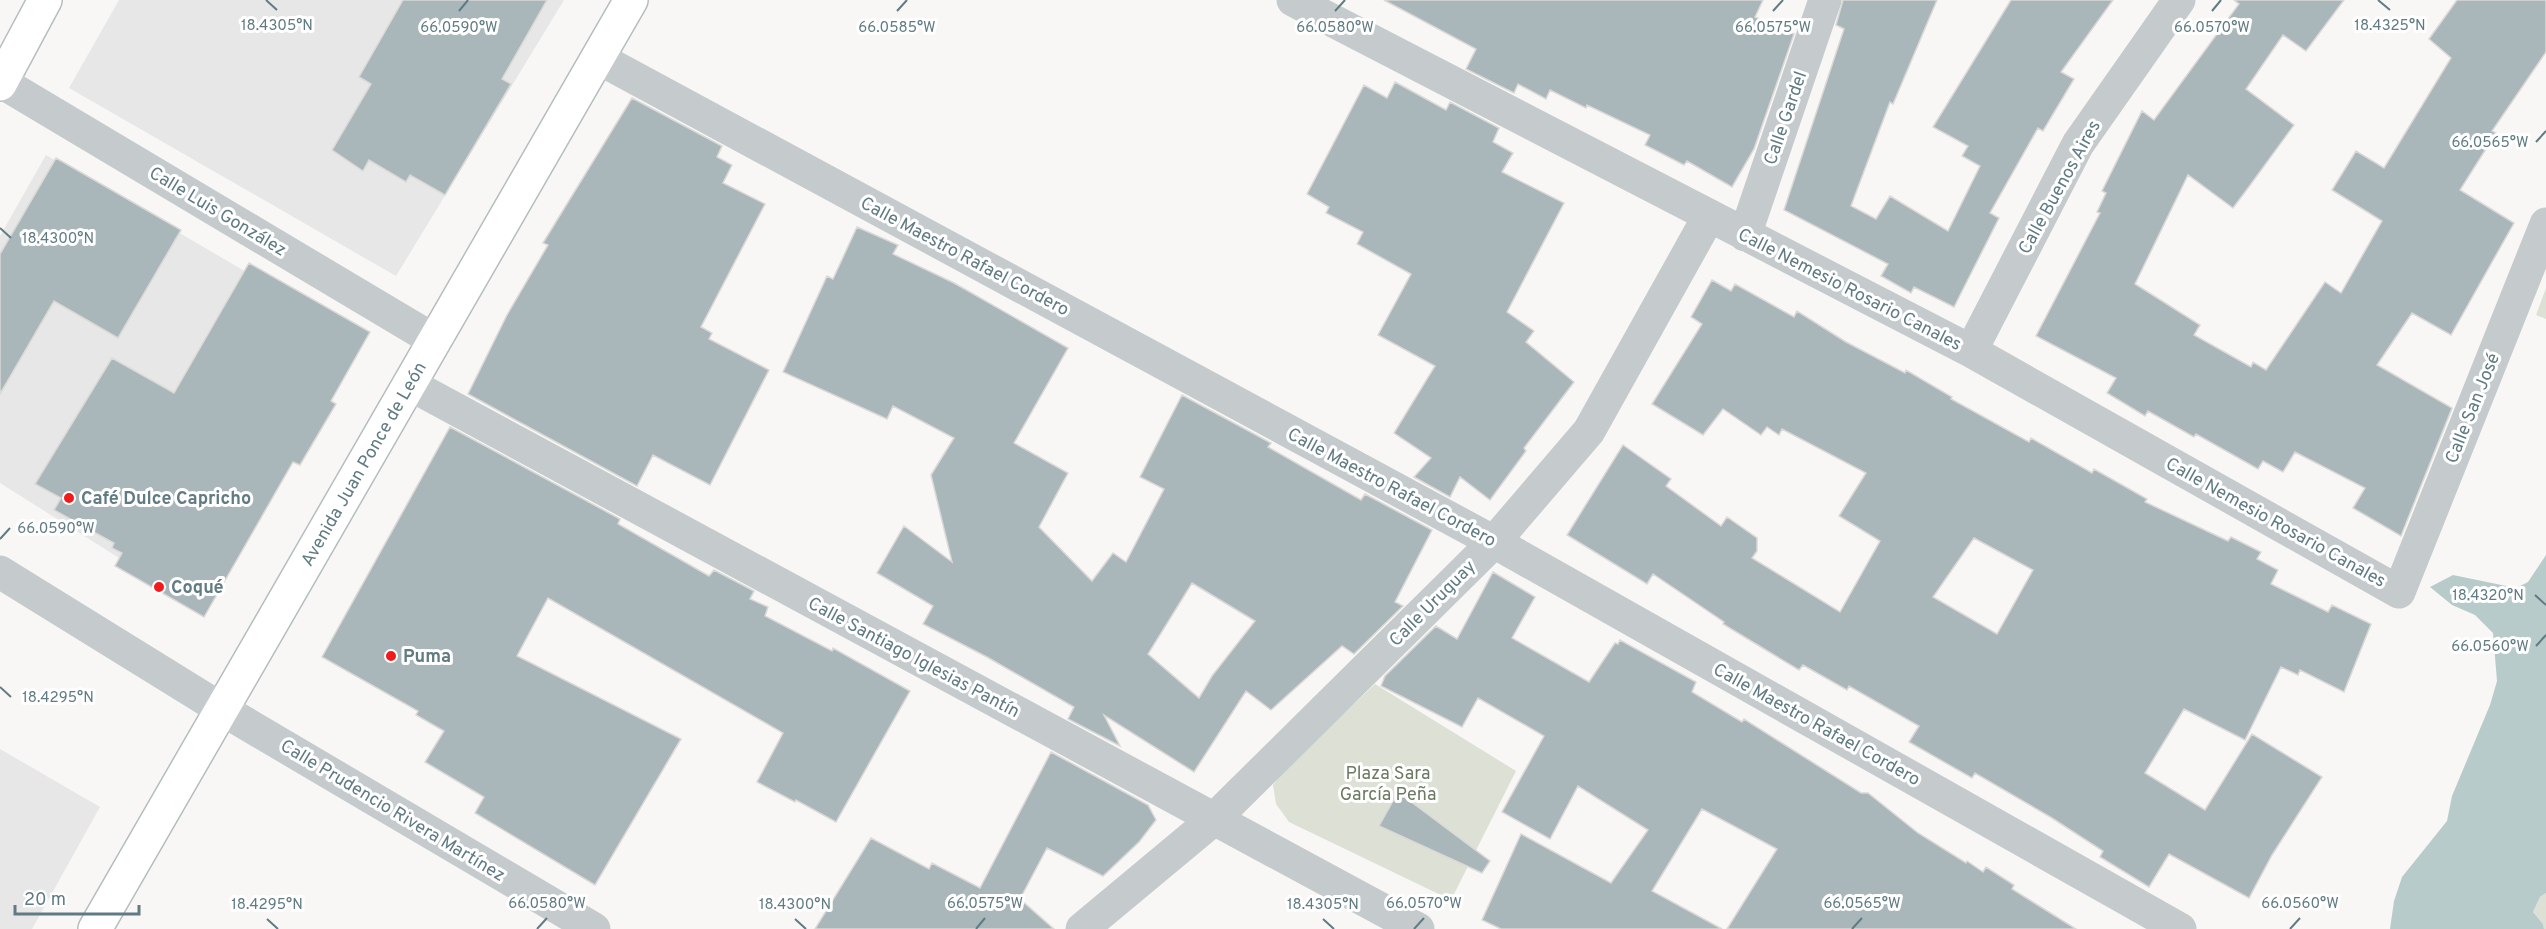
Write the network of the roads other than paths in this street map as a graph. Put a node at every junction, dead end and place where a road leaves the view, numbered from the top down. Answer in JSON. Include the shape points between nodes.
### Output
{"nodes":[{"id":1,"x":45,"y":0,"type":"edge"},
{"id":2,"x":631,"y":0,"type":"edge"},
{"id":3,"x":1293,"y":0,"type":"edge"},
{"id":4,"x":1825,"y":0,"type":"edge"},
{"id":5,"x":2179,"y":0,"type":"edge"},
{"id":6,"x":598,"y":58,"type":"junction"},
{"id":7,"x":1,"y":83,"type":"edge"},
{"id":8,"x":1709,"y":216,"type":"junction"},
{"id":9,"x":2546,"y":224,"type":"edge"},
{"id":10,"x":1745,"y":236,"type":"junction"},
{"id":11,"x":434,"y":340,"type":"junction"},
{"id":12,"x":1971,"y":351,"type":"junction"},
{"id":13,"x":411,"y":385,"type":"junction"},
{"id":14,"x":1494,"y":542,"type":"junction"},
{"id":15,"x":0,"y":572,"type":"edge"},
{"id":16,"x":2399,"y":592,"type":"joint"},
{"id":17,"x":223,"y":710,"type":"junction"},
{"id":18,"x":1214,"y":819,"type":"junction"},
{"id":19,"x":95,"y":929,"type":"edge"},
{"id":20,"x":594,"y":929,"type":"edge"},
{"id":21,"x":1082,"y":929,"type":"edge"},
{"id":22,"x":1418,"y":929,"type":"edge"},
{"id":23,"x":2180,"y":929,"type":"edge"}],
"edges":[{"from":1,"to":7,"type":"main road"},
{"from":2,"to":6,"type":"main road","name":"Avenida Juan Ponce de León"},
{"from":3,"to":8,"type":"street","name":"Calle Nemesio Rosario Canales"},
{"from":4,"to":10,"type":"street","name":"Calle Gardel"},
{"from":5,"to":12,"type":"street","name":"Calle Buenos Aires","via":[[2078,144]]},
{"from":6,"to":11,"type":"main road","name":"Avenida Juan Ponce de León"},
{"from":6,"to":14,"type":"street","name":"Calle Maestro Rafael Cordero"},
{"from":7,"to":11,"type":"street","name":"Calle Luis González"},
{"from":8,"to":10,"type":"street","name":"Calle Nemesio Rosario Canales"},
{"from":8,"to":14,"type":"street","name":"Calle Uruguay","via":[[1589,431]]},
{"from":9,"to":16,"type":"street","name":"Calle San José"},
{"from":10,"to":12,"type":"street","name":"Calle Nemesio Rosario Canales"},
{"from":11,"to":13,"type":"main road","name":"Avenida Juan Ponce de León"},
{"from":12,"to":16,"type":"street","name":"Calle Nemesio Rosario Canales"},
{"from":13,"to":17,"type":"main road","name":"Avenida Juan Ponce de León"},
{"from":13,"to":18,"type":"street","name":"Calle Santiago Iglesias Pantín"},
{"from":14,"to":18,"type":"street","name":"Calle Uruguay"},
{"from":14,"to":23,"type":"street","name":"Calle Maestro Rafael Cordero"},
{"from":15,"to":17,"type":"street","name":"Calle Prudencio Rivera Martínez"},
{"from":17,"to":19,"type":"main road","name":"Avenida Juan Ponce de León"},
{"from":17,"to":20,"type":"street","name":"Calle Prudencio Rivera Martínez"},
{"from":18,"to":21,"type":"street","name":"Calle Uruguay"},
{"from":18,"to":22,"type":"street","name":"Calle Santiago Iglesias Pantín"}]}
